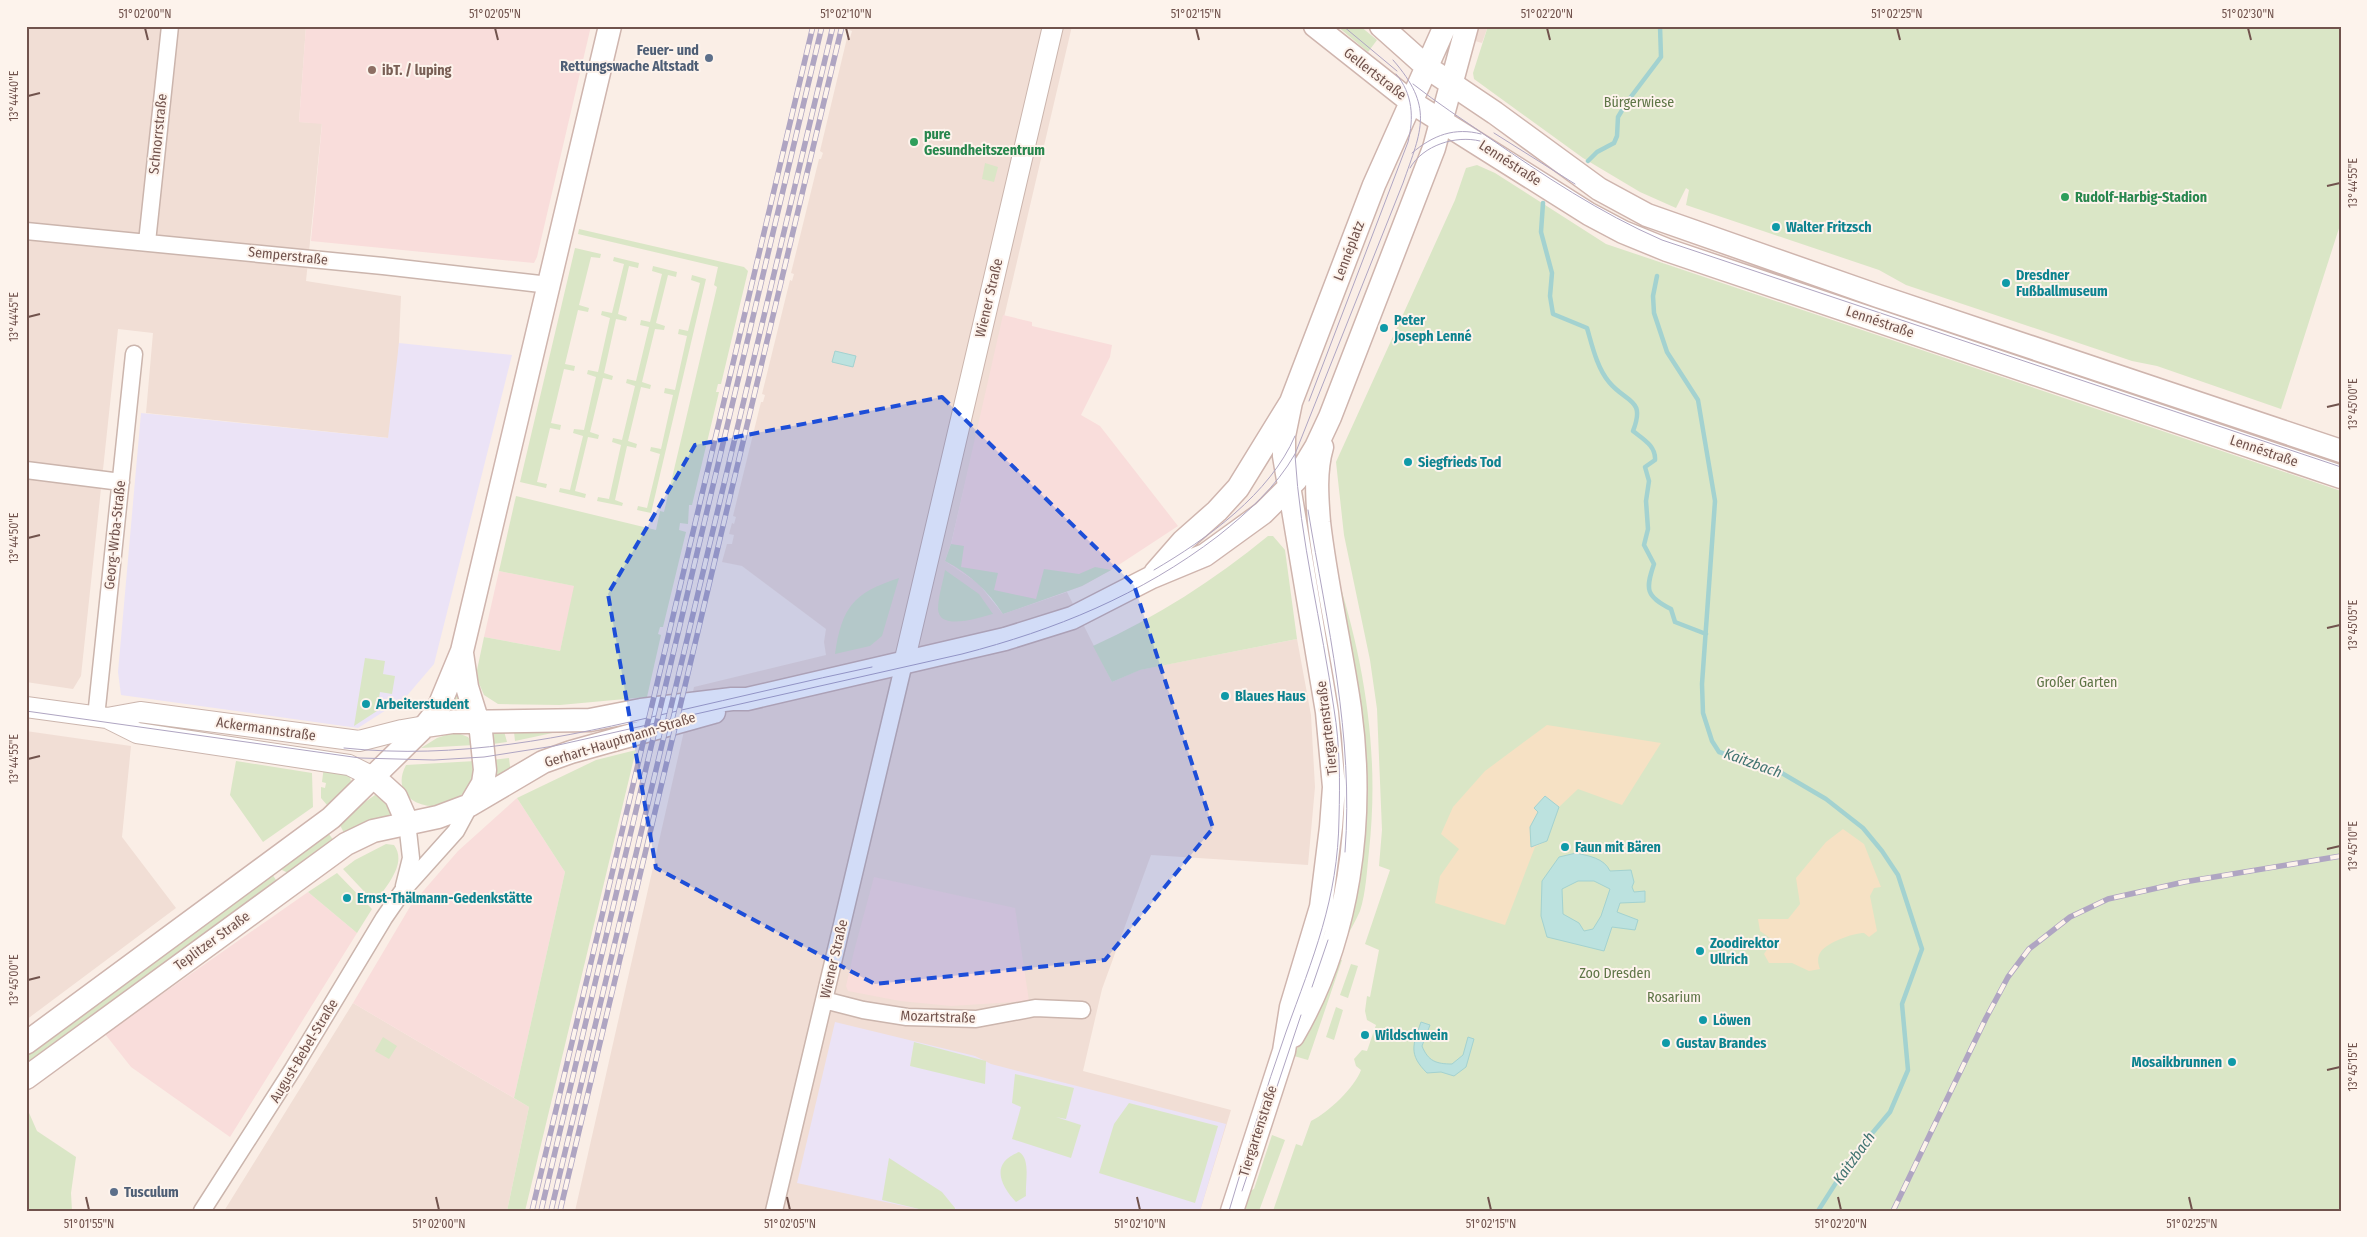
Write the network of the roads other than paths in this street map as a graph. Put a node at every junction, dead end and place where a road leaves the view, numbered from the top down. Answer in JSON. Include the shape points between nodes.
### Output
{"nodes":[{"id":1,"x":170,"y":26,"type":"edge"},
{"id":2,"x":610,"y":26,"type":"edge"},
{"id":3,"x":1053,"y":26,"type":"edge"},
{"id":4,"x":1315,"y":26,"type":"edge"},
{"id":5,"x":1381,"y":26,"type":"edge"},
{"id":6,"x":1445,"y":26,"type":"edge"},
{"id":7,"x":1467,"y":26,"type":"edge"},
{"id":8,"x":1428,"y":68,"type":"junction"},
{"id":9,"x":1452,"y":84,"type":"junction"},
{"id":10,"x":1411,"y":102,"type":"junction"},
{"id":11,"x":1442,"y":120,"type":"junction"},
{"id":12,"x":26,"y":231,"type":"edge"},
{"id":13,"x":147,"y":242,"type":"junction"},
{"id":14,"x":549,"y":285,"type":"junction"},
{"id":15,"x":134,"y":354,"type":"dead end"},
{"id":16,"x":1291,"y":402,"type":"junction"},
{"id":17,"x":1330,"y":417,"type":"junction"},
{"id":18,"x":2341,"y":451,"type":"edge"},
{"id":19,"x":26,"y":470,"type":"edge"},
{"id":20,"x":2341,"y":476,"type":"edge"},
{"id":21,"x":121,"y":482,"type":"junction"},
{"id":22,"x":1290,"y":487,"type":"junction"},
{"id":23,"x":1152,"y":577,"type":"junction"},
{"id":24,"x":462,"y":651,"type":"junction"},
{"id":25,"x":904,"y":663,"type":"junction"},
{"id":26,"x":747,"y":699,"type":"junction"},
{"id":27,"x":26,"y":707,"type":"edge"},
{"id":28,"x":101,"y":718,"type":"junction"},
{"id":29,"x":479,"y":722,"type":"junction"},
{"id":30,"x":426,"y":726,"type":"junction"},
{"id":31,"x":375,"y":778,"type":"junction"},
{"id":32,"x":470,"y":805,"type":"junction"},
{"id":33,"x":407,"y":822,"type":"junction"},
{"id":34,"x":404,"y":888,"type":"junction"},
{"id":35,"x":824,"y":1000,"type":"junction"},
{"id":36,"x":1082,"y":1010,"type":"dead end"},
{"id":37,"x":26,"y":1043,"type":"edge"},
{"id":38,"x":1284,"y":1051,"type":"junction"},
{"id":39,"x":26,"y":1078,"type":"edge"},
{"id":40,"x":202,"y":1211,"type":"edge"},
{"id":41,"x":774,"y":1211,"type":"edge"},
{"id":42,"x":1232,"y":1211,"type":"edge"}],
"edges":[{"from":1,"to":13,"type":"street","name":"Schnorrstraße"},
{"from":2,"to":14,"type":"main road"},
{"from":3,"to":25,"type":"street","name":"Wiener Straße"},
{"from":4,"to":10,"type":"main road","name":"Gellertstraße"},
{"from":5,"to":8,"type":"main road"},
{"from":6,"to":8,"type":"main road","name":"Lennéplatz"},
{"from":7,"to":9,"type":"main road"},
{"from":8,"to":9,"type":"main road"},
{"from":8,"to":10,"type":"main road","name":"Lennéplatz"},
{"from":9,"to":11,"type":"main road"},
{"from":9,"to":18,"type":"main road","name":"Lennéstraße","via":[[1599,190],[1647,215],[1887,300]]},
{"from":10,"to":11,"type":"main road"},
{"from":10,"to":16,"type":"main road","name":"Lennéplatz","via":[[1371,193]]},
{"from":11,"to":17,"type":"main road"},
{"from":11,"to":20,"type":"main road","name":"Lennéstraße","via":[[1589,214],[1658,247]]},
{"from":12,"to":13,"type":"street","name":"Semperstraße"},
{"from":13,"to":14,"type":"street","name":"Semperstraße"},
{"from":14,"to":24,"type":"main road"},
{"from":15,"to":21,"type":"street","name":"Georg-Wrba-Straße"},
{"from":16,"to":22,"type":"main road","name":"Tiergartenstraße","via":[[1284,436]]},
{"from":16,"to":23,"type":"main road","via":[[1238,488],[1183,541]]},
{"from":17,"to":22,"type":"main road","via":[[1303,471]]},
{"from":17,"to":38,"type":"main road","name":"Tiergartenstraße","via":[[1318,459],[1317,493],[1354,749],[1356,788],[1352,854],[1344,901],[1324,968],[1304,1016]]},
{"from":19,"to":21,"type":"street"},
{"from":21,"to":28,"type":"street","name":"Georg-Wrba-Straße"},
{"from":22,"to":23,"type":"main road","via":[[1255,519],[1205,555]]},
{"from":22,"to":38,"type":"main road","name":"Tiergartenstraße","via":[[1327,712],[1334,787],[1321,907],[1291,1007]]},
{"from":23,"to":25,"type":"main road","via":[[1072,618],[990,644]]},
{"from":24,"to":29,"type":"main road","via":[[466,688]]},
{"from":24,"to":30,"type":"main road","name":"Teplitzer Straße","via":[[437,711]]},
{"from":25,"to":26,"type":"main road","name":"Gerhart-Hauptmann-Straße"},
{"from":25,"to":35,"type":"street","name":"Wiener Straße"},
{"from":26,"to":29,"type":"main road","name":"Gerhart-Hauptmann-Straße","via":[[732,698],[640,710],[590,720]]},
{"from":26,"to":32,"type":"main road","name":"Gerhart-Hauptmann-Straße","via":[[733,706],[543,762]]},
{"from":27,"to":28,"type":"street","name":"Ackermannstraße"},
{"from":28,"to":30,"type":"street","name":"Ackermannstraße","via":[[140,712],[360,741]]},
{"from":28,"to":31,"type":"street","name":"Ackermannstraße","via":[[137,733],[350,765]]},
{"from":29,"to":30,"type":"main road","name":"Gerhart-Hauptmann-Straße"},
{"from":29,"to":32,"type":"main road","via":[[485,770],[483,783]]},
{"from":30,"to":31,"type":"main road","name":"Teplitzer Straße"},
{"from":31,"to":33,"type":"main road","via":[[396,797]]},
{"from":31,"to":37,"type":"main road","name":"Teplitzer Straße","via":[[331,818]]},
{"from":32,"to":33,"type":"main road","name":"Gerhart-Hauptmann-Straße","via":[[438,817]]},
{"from":32,"to":34,"type":"street","name":"August-Bebel-Straße","via":[[456,831]]},
{"from":33,"to":34,"type":"street","name":"August-Bebel-Straße","via":[[411,858]]},
{"from":33,"to":39,"type":"main road","name":"Teplitzer Straße","via":[[373,831],[335,850]]},
{"from":34,"to":40,"type":"street","name":"August-Bebel-Straße","via":[[249,1141]]},
{"from":35,"to":36,"type":"street","name":"Mozartstraße","via":[[907,1017],[976,1019],[1035,1008]]},
{"from":35,"to":41,"type":"street","name":"Wiener Straße"},
{"from":38,"to":42,"type":"main road","name":"Tiergartenstraße"}]}
